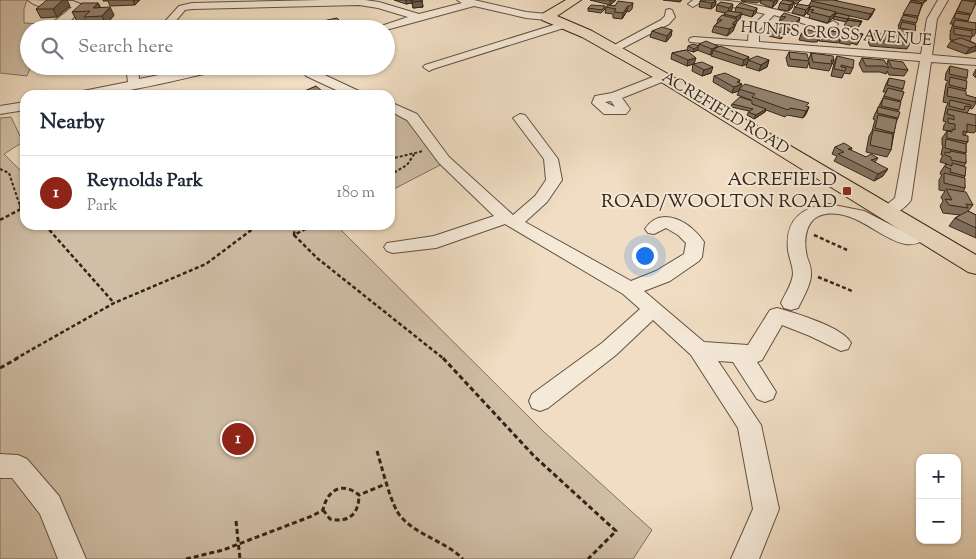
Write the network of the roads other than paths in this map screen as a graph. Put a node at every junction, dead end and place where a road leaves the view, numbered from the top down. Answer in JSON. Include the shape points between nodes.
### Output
{"nodes":[{"id":1,"x":32,"y":0,"type":"edge"},
{"id":2,"x":502,"y":0,"type":"edge"},
{"id":3,"x":575,"y":0,"type":"edge"},
{"id":4,"x":714,"y":0,"type":"edge"},
{"id":5,"x":808,"y":0,"type":"edge"},
{"id":6,"x":943,"y":0,"type":"edge"},
{"id":7,"x":467,"y":1,"type":"edge"},
{"id":8,"x":517,"y":2,"type":"dead end"},
{"id":9,"x":798,"y":5,"type":"edge"},
{"id":10,"x":669,"y":12,"type":"dead end"},
{"id":11,"x":771,"y":13,"type":"junction"},
{"id":12,"x":547,"y":17,"type":"junction"},
{"id":13,"x":420,"y":18,"type":"junction"},
{"id":14,"x":63,"y":20,"type":"edge"},
{"id":15,"x":171,"y":20,"type":"edge"},
{"id":16,"x":563,"y":24,"type":"junction"},
{"id":17,"x":395,"y":25,"type":"edge"},
{"id":18,"x":833,"y":27,"type":"dead end"},
{"id":19,"x":694,"y":40,"type":"dead end"},
{"id":20,"x":753,"y":45,"type":"junction"},
{"id":21,"x":613,"y":49,"type":"junction"},
{"id":22,"x":926,"y":59,"type":"junction"},
{"id":23,"x":976,"y":62,"type":"edge"},
{"id":24,"x":428,"y":67,"type":"dead end"},
{"id":25,"x":133,"y":75,"type":"edge"},
{"id":26,"x":180,"y":75,"type":"edge"},
{"id":27,"x":314,"y":75,"type":"edge"},
{"id":28,"x":663,"y":77,"type":"junction"},
{"id":29,"x":134,"y":85,"type":"junction"},
{"id":30,"x":118,"y":90,"type":"edge"},
{"id":31,"x":344,"y":90,"type":"edge"},
{"id":32,"x":615,"y":96,"type":"dead end"},
{"id":33,"x":20,"y":107,"type":"edge"},
{"id":34,"x":395,"y":108,"type":"edge"},
{"id":35,"x":0,"y":110,"type":"edge"},
{"id":36,"x":520,"y":118,"type":"dead end"},
{"id":37,"x":887,"y":210,"type":"junction"},
{"id":38,"x":510,"y":220,"type":"junction"},
{"id":39,"x":654,"y":229,"type":"dead end"},
{"id":40,"x":922,"y":232,"type":"junction"},
{"id":41,"x":393,"y":247,"type":"dead end"},
{"id":42,"x":976,"y":266,"type":"edge"},
{"id":43,"x":630,"y":289,"type":"junction"},
{"id":44,"x":652,"y":309,"type":"junction"},
{"id":45,"x":784,"y":309,"type":"junction"},
{"id":46,"x":841,"y":343,"type":"dead end"},
{"id":47,"x":698,"y":349,"type":"junction"},
{"id":48,"x":739,"y":353,"type":"junction"},
{"id":49,"x":765,"y":392,"type":"dead end"},
{"id":50,"x":540,"y":401,"type":"dead end"},
{"id":51,"x":0,"y":466,"type":"edge"},
{"id":52,"x":72,"y":559,"type":"edge"},
{"id":53,"x":745,"y":559,"type":"edge"}],
"edges":[{"from":1,"to":14,"type":"street","via":[[78,5]]},
{"from":2,"to":8,"type":"street"},
{"from":3,"to":12,"type":"main road"},
{"from":4,"to":11,"type":"street"},
{"from":5,"to":9,"type":"street"},
{"from":6,"to":22,"type":"street","via":[[932,19]]},
{"from":7,"to":12,"type":"street"},
{"from":7,"to":13,"type":"street"},
{"from":10,"to":21,"type":"street","via":[[670,17],[665,22]]},
{"from":11,"to":18,"type":"street"},
{"from":11,"to":20,"type":"street","via":[[754,30]]},
{"from":12,"to":16,"type":"main road","name":"ACREFIELD ROAD"},
{"from":13,"to":15,"type":"street","via":[[359,2],[192,6],[182,8]]},
{"from":13,"to":17,"type":"street"},
{"from":16,"to":21,"type":"main road","name":"ACREFIELD ROAD"},
{"from":16,"to":24,"type":"street"},
{"from":19,"to":20,"type":"street","name":"HUNTS CROSS AVENUE"},
{"from":20,"to":22,"type":"street","name":"HUNTS CROSS AVENUE"},
{"from":21,"to":28,"type":"main road","name":"ACREFIELD ROAD"},
{"from":22,"to":23,"type":"street","name":"HUNTS CROSS AVENUE"},
{"from":22,"to":37,"type":"street","via":[[902,200]]},
{"from":25,"to":29,"type":"street"},
{"from":26,"to":29,"type":"street"},
{"from":27,"to":31,"type":"street"},
{"from":28,"to":32,"type":"street"},
{"from":28,"to":37,"type":"main road","name":"ACREFIELD ROAD"},
{"from":29,"to":30,"type":"street"},
{"from":33,"to":35,"type":"street"},
{"from":34,"to":38,"type":"street","via":[[412,117],[446,162]]},
{"from":36,"to":38,"type":"street","via":[[551,158],[554,180],[541,199]]},
{"from":37,"to":40,"type":"main road","name":"ACREFIELD ROAD"},
{"from":38,"to":41,"type":"street","via":[[436,242]]},
{"from":38,"to":43,"type":"street"},
{"from":39,"to":43,"type":"street","via":[[665,220],[684,230],[695,242],[693,257],[663,276]]},
{"from":40,"to":42,"type":"main road","name":"ACREFIELD ROAD"},
{"from":40,"to":45,"type":"street","via":[[914,238],[905,238],[847,211],[833,209],[811,214],[804,218],[799,228],[797,252],[802,274]]},
{"from":43,"to":44,"type":"street"},
{"from":44,"to":47,"type":"street"},
{"from":44,"to":50,"type":"street","via":[[609,349]]},
{"from":45,"to":46,"type":"street"},
{"from":45,"to":48,"type":"street","via":[[754,354]]},
{"from":47,"to":48,"type":"street"},
{"from":47,"to":53,"type":"street","via":[[749,425],[766,510]]},
{"from":48,"to":49,"type":"street"},
{"from":51,"to":52,"type":"street","via":[[18,467],[50,505]]}]}
